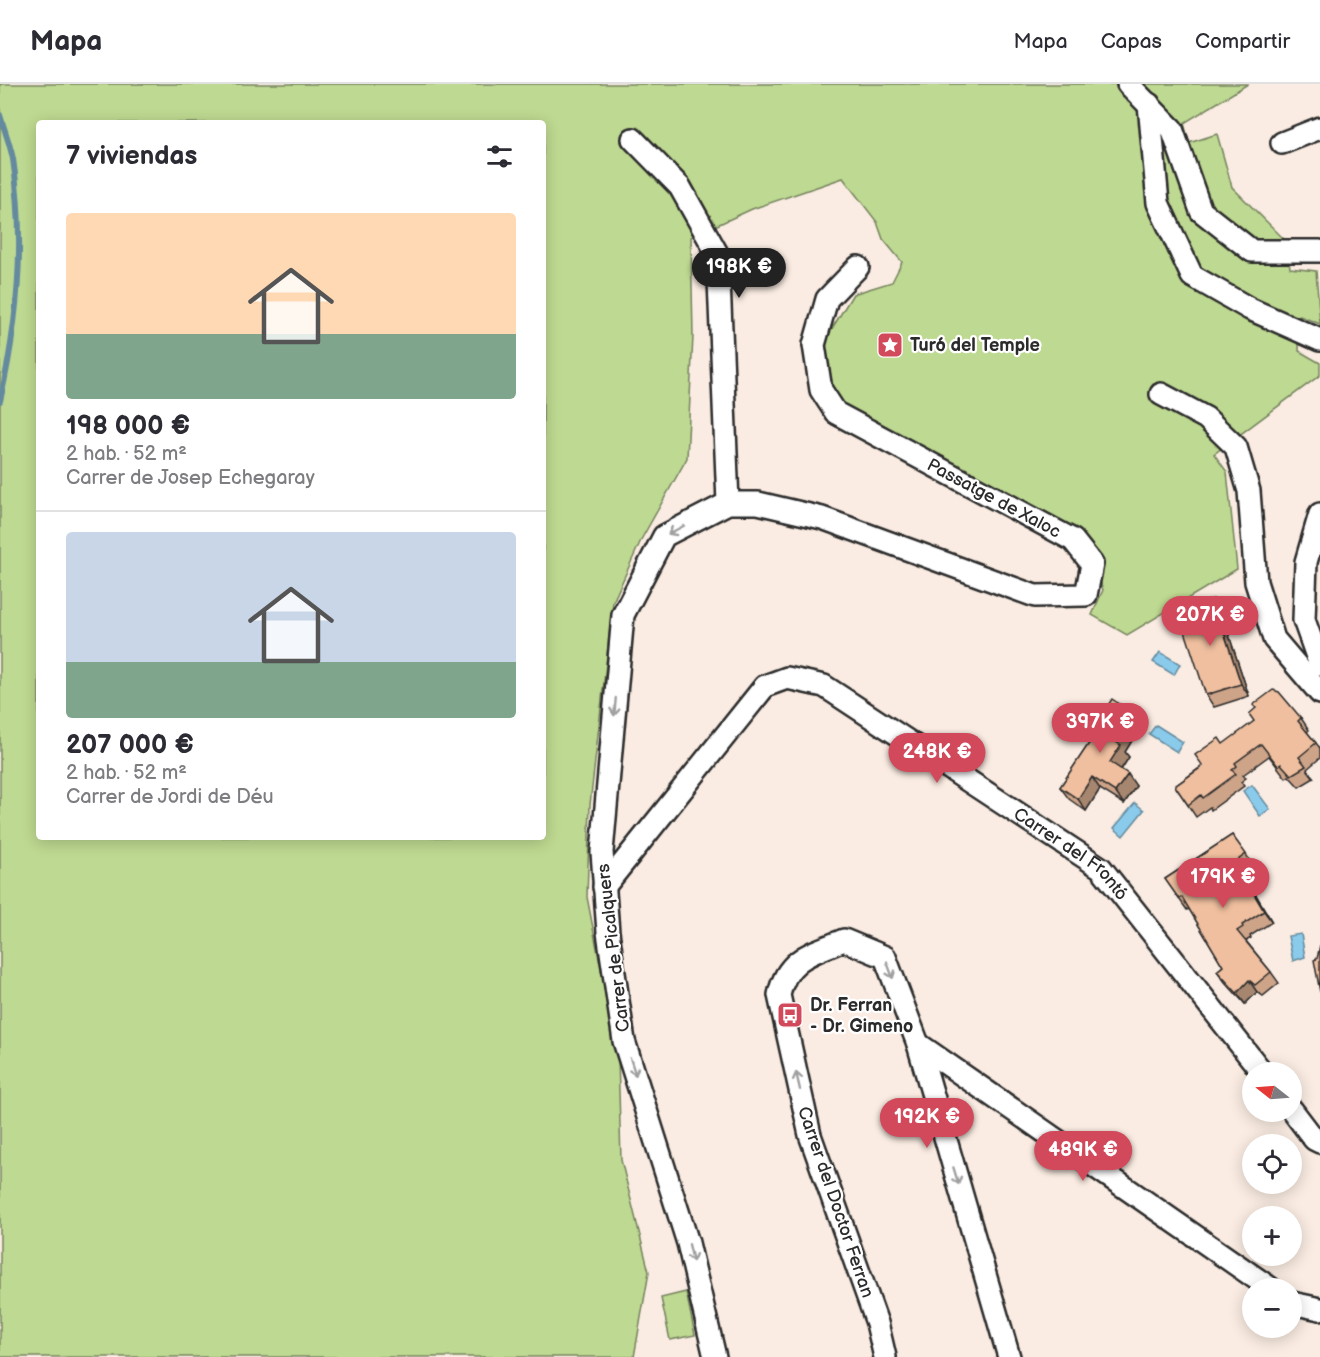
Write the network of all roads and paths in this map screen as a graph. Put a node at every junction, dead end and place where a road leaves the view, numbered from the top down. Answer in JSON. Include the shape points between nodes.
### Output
{"nodes":[{"id":1,"x":1128,"y":84,"type":"edge"},
{"id":2,"x":1149,"y":104,"type":"junction"},
{"id":3,"x":1320,"y":128,"type":"edge"},
{"id":4,"x":633,"y":140,"type":"dead end"},
{"id":5,"x":1282,"y":143,"type":"dead end"},
{"id":6,"x":1320,"y":251,"type":"edge"},
{"id":7,"x":858,"y":267,"type":"dead end"},
{"id":8,"x":1320,"y":340,"type":"edge"},
{"id":9,"x":1161,"y":394,"type":"dead end"},
{"id":10,"x":728,"y":503,"type":"junction"},
{"id":11,"x":1320,"y":514,"type":"edge"},
{"id":12,"x":1320,"y":665,"type":"edge"},
{"id":13,"x":1320,"y":693,"type":"edge"},
{"id":14,"x":604,"y":887,"type":"junction"},
{"id":15,"x":918,"y":1044,"type":"junction"},
{"id":16,"x":1254,"y":1062,"type":"edge"},
{"id":17,"x":1301,"y":1122,"type":"edge"},
{"id":18,"x":1320,"y":1142,"type":"edge"},
{"id":19,"x":1256,"y":1278,"type":"edge"},
{"id":20,"x":1302,"y":1306,"type":"edge"},
{"id":21,"x":1320,"y":1310,"type":"edge"},
{"id":22,"x":716,"y":1357,"type":"edge"},
{"id":23,"x":885,"y":1357,"type":"edge"},
{"id":24,"x":1010,"y":1357,"type":"edge"}],
"edges":[{"from":1,"to":2,"type":"street"},
{"from":2,"to":6,"type":"street","via":[[1172,129],[1201,211],[1252,251]]},
{"from":2,"to":8,"type":"street","via":[[1158,203],[1192,276],[1250,309]]},
{"from":3,"to":5,"type":"street"},
{"from":4,"to":10,"type":"street","via":[[680,187],[718,255]]},
{"from":7,"to":10,"type":"street","name":"Passatge de Xaloc","via":[[826,299],[814,345],[821,390],[836,414],[1073,540],[1092,564],[1086,595],[1035,596],[822,518],[758,503]]},
{"from":9,"to":13,"type":"street","via":[[1206,417],[1236,447],[1249,491],[1256,582],[1274,639]]},
{"from":10,"to":14,"type":"street","name":"Carrer de Picalquers","one_way":true,"via":[[664,536],[623,615],[602,852]]},
{"from":11,"to":12,"type":"street","via":[[1306,562],[1304,620]]},
{"from":14,"to":16,"type":"street","name":"Carrer del Frontó","via":[[765,686],[787,678],[824,686],[1101,868]]},
{"from":14,"to":22,"type":"street","name":"Carrer de Picalquers","one_way":true,"via":[[624,1041],[688,1243]]},
{"from":15,"to":19,"type":"street"},
{"from":23,"to":15,"type":"street","name":"Carrer del Doctor Ferran","one_way":true,"via":[[878,1323],[810,1135],[779,995],[781,984],[793,964],[844,940],[885,957]]},
{"from":15,"to":24,"type":"street","one_way":true},
{"from":17,"to":18,"type":"street"},
{"from":20,"to":21,"type":"street"}]}
